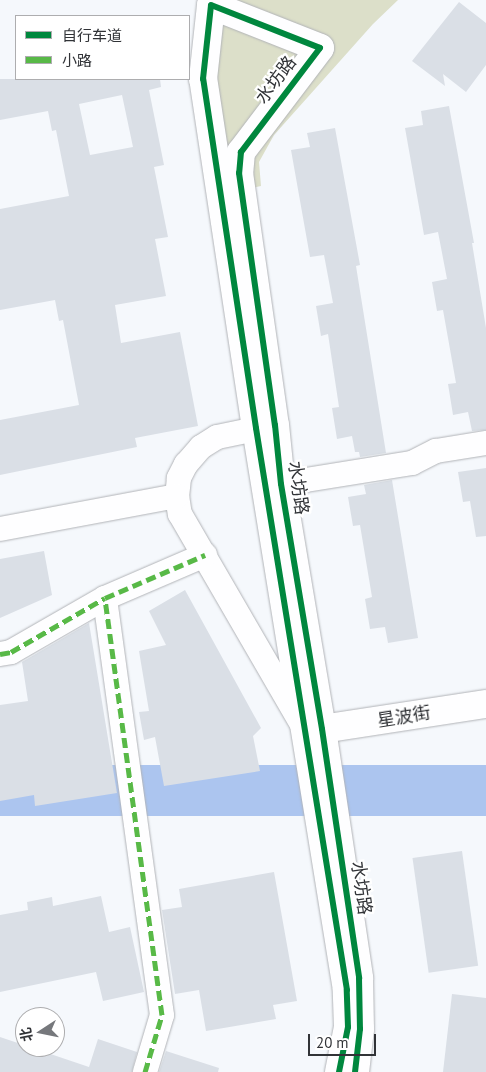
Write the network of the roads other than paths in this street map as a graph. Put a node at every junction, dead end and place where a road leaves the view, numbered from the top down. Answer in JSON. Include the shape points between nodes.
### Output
{"nodes":[{"id":1,"x":265,"y":426,"type":"junction"},
{"id":2,"x":486,"y":443,"type":"edge"},
{"id":3,"x":281,"y":484,"type":"junction"},
{"id":4,"x":177,"y":496,"type":"junction"},
{"id":5,"x":0,"y":529,"type":"edge"},
{"id":6,"x":205,"y":555,"type":"junction"},
{"id":7,"x":105,"y":598,"type":"junction"},
{"id":8,"x":0,"y":654,"type":"edge"},
{"id":9,"x":486,"y":704,"type":"edge"},
{"id":10,"x":314,"y":731,"type":"junction"},
{"id":11,"x":334,"y":856,"type":"junction"},
{"id":12,"x":145,"y":1072,"type":"edge"},
{"id":13,"x":339,"y":1072,"type":"edge"},
{"id":14,"x":355,"y":1072,"type":"edge"}],
"edges":[{"from":1,"to":1,"type":"street","name":"水坊路","via":[[239,159],[241,152],[320,48],[211,5],[203,79]]},
{"from":1,"to":3,"type":"street","name":"水坊路"},
{"from":1,"to":4,"type":"street","via":[[218,437],[201,447],[179,478]]},
{"from":1,"to":10,"type":"street","name":"水坊路"},
{"from":2,"to":3,"type":"street","via":[[436,451],[412,463]]},
{"from":3,"to":10,"type":"street","name":"水坊路"},
{"from":4,"to":5,"type":"street"},
{"from":4,"to":6,"type":"street","via":[[180,514]]},
{"from":6,"to":7,"type":"street"},
{"from":6,"to":10,"type":"street"},
{"from":7,"to":8,"type":"street","via":[[11,652]]},
{"from":7,"to":12,"type":"street","via":[[162,1015]]},
{"from":9,"to":10,"type":"street","name":"星波街"},
{"from":10,"to":11,"type":"street","name":"水坊路"},
{"from":11,"to":13,"type":"street","name":"水坊路","via":[[348,1026]]},
{"from":11,"to":14,"type":"street","name":"水坊路","via":[[359,978],[360,1029]]}]}
